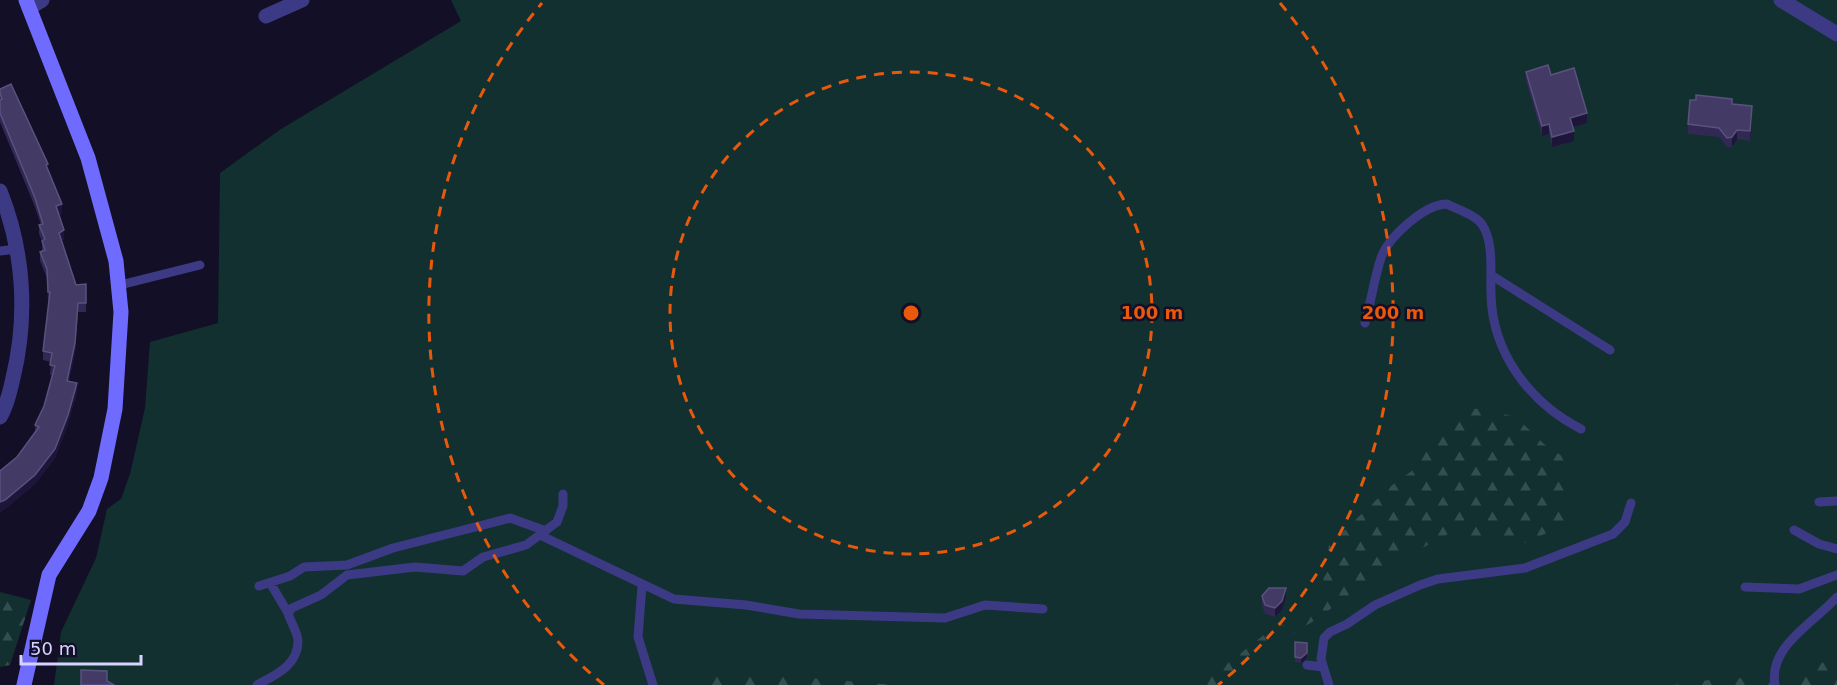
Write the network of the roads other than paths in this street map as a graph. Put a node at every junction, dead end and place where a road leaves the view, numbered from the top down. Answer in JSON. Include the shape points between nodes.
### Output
{"nodes":[{"id":1,"x":1781,"y":0,"type":"edge"},
{"id":2,"x":299,"y":1,"type":"edge"},
{"id":3,"x":32,"y":3,"type":"edge"},
{"id":4,"x":266,"y":16,"type":"dead end"},
{"id":5,"x":1837,"y":34,"type":"edge"},
{"id":6,"x":0,"y":192,"type":"edge"},
{"id":7,"x":17,"y":249,"type":"junction"},
{"id":8,"x":0,"y":251,"type":"edge"},
{"id":9,"x":200,"y":265,"type":"dead end"},
{"id":10,"x":1491,"y":274,"type":"junction"},
{"id":11,"x":120,"y":285,"type":"junction"},
{"id":12,"x":1365,"y":323,"type":"dead end"},
{"id":13,"x":1610,"y":350,"type":"dead end"},
{"id":14,"x":0,"y":417,"type":"edge"},
{"id":15,"x":1581,"y":429,"type":"dead end"},
{"id":16,"x":563,"y":494,"type":"dead end"},
{"id":17,"x":1837,"y":501,"type":"edge"},
{"id":18,"x":1819,"y":502,"type":"dead end"},
{"id":19,"x":1631,"y":503,"type":"dead end"},
{"id":20,"x":1794,"y":530,"type":"dead end"},
{"id":21,"x":544,"y":533,"type":"junction"},
{"id":22,"x":1837,"y":549,"type":"edge"},
{"id":23,"x":1837,"y":575,"type":"edge"},
{"id":24,"x":272,"y":582,"type":"junction"},
{"id":25,"x":258,"y":586,"type":"dead end"},
{"id":26,"x":642,"y":586,"type":"junction"},
{"id":27,"x":1744,"y":587,"type":"dead end"},
{"id":28,"x":1837,"y":597,"type":"edge"},
{"id":29,"x":1043,"y":609,"type":"dead end"},
{"id":30,"x":288,"y":613,"type":"junction"},
{"id":31,"x":1307,"y":665,"type":"dead end"},
{"id":32,"x":1323,"y":667,"type":"junction"},
{"id":33,"x":24,"y":685,"type":"edge"},
{"id":34,"x":257,"y":685,"type":"edge"},
{"id":35,"x":653,"y":685,"type":"edge"},
{"id":36,"x":1329,"y":685,"type":"edge"},
{"id":37,"x":1775,"y":685,"type":"edge"}],
"edges":[{"from":1,"to":5,"type":"street"},
{"from":2,"to":4,"type":"street"},
{"from":3,"to":11,"type":"main road","via":[[88,158]]},
{"from":6,"to":7,"type":"street"},
{"from":7,"to":8,"type":"lane"},
{"from":7,"to":14,"type":"street","via":[[22,329],[12,383]]},
{"from":9,"to":11,"type":"lane"},
{"from":10,"to":12,"type":"lane","via":[[1489,249],[1480,222],[1448,204],[1427,208],[1390,242],[1381,257]]},
{"from":10,"to":13,"type":"lane"},
{"from":10,"to":15,"type":"lane","via":[[1494,326],[1506,356],[1544,406]]},
{"from":11,"to":33,"type":"main road","via":[[116,409],[101,478],[89,511],[49,575]]},
{"from":16,"to":21,"type":"lane","via":[[557,522]]},
{"from":17,"to":18,"type":"lane"},
{"from":19,"to":32,"type":"lane","via":[[1625,522],[1613,534],[1570,552],[1525,568],[1438,579],[1375,605],[1324,638]]},
{"from":20,"to":22,"type":"lane"},
{"from":21,"to":24,"type":"lane","via":[[510,518],[393,548],[347,565],[304,567]]},
{"from":21,"to":26,"type":"lane"},
{"from":21,"to":30,"type":"lane","via":[[526,545],[483,557],[464,571],[415,567],[347,575]]},
{"from":23,"to":27,"type":"lane","via":[[1799,589]]},
{"from":24,"to":25,"type":"lane"},
{"from":24,"to":30,"type":"lane"},
{"from":26,"to":29,"type":"lane","via":[[674,599],[799,614],[945,618],[985,604]]},
{"from":26,"to":35,"type":"lane","via":[[638,637]]},
{"from":28,"to":37,"type":"lane","via":[[1784,648],[1775,663]]},
{"from":30,"to":34,"type":"lane","via":[[298,640],[293,655],[286,669]]},
{"from":31,"to":32,"type":"lane"},
{"from":32,"to":36,"type":"lane"}]}
